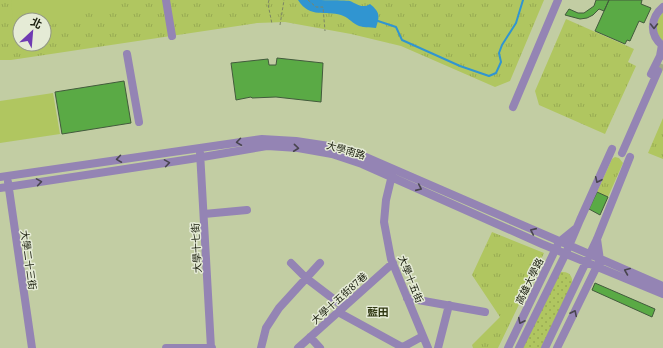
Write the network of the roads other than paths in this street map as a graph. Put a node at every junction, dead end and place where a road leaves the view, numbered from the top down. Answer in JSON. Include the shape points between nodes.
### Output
{"nodes":[{"id":1,"x":166,"y":0,"type":"edge"},
{"id":2,"x":558,"y":0,"type":"edge"},
{"id":3,"x":663,"y":7,"type":"edge"},
{"id":4,"x":172,"y":36,"type":"dead end"},
{"id":5,"x":662,"y":46,"type":"edge"},
{"id":6,"x":127,"y":54,"type":"dead end"},
{"id":7,"x":661,"y":71,"type":"tunnel mouth"},
{"id":8,"x":513,"y":107,"type":"dead end"},
{"id":9,"x":638,"y":117,"type":"junction"},
{"id":10,"x":139,"y":122,"type":"dead end"},
{"id":11,"x":200,"y":148,"type":"junction"},
{"id":12,"x":612,"y":149,"type":"dead end"},
{"id":13,"x":200,"y":158,"type":"junction"},
{"id":14,"x":392,"y":172,"type":"junction"},
{"id":15,"x":4,"y":176,"type":"edge"},
{"id":16,"x":9,"y":187,"type":"junction"},
{"id":17,"x":0,"y":188,"type":"edge"},
{"id":18,"x":247,"y":210,"type":"dead end"},
{"id":19,"x":204,"y":214,"type":"junction"},
{"id":20,"x":576,"y":229,"type":"junction"},
{"id":21,"x":597,"y":239,"type":"junction"},
{"id":22,"x":558,"y":245,"type":"junction"},
{"id":23,"x":568,"y":250,"type":"junction"},
{"id":24,"x":588,"y":259,"type":"junction"},
{"id":25,"x":291,"y":263,"type":"dead end"},
{"id":26,"x":320,"y":263,"type":"dead end"},
{"id":27,"x":392,"y":263,"type":"junction"},
{"id":28,"x":598,"y":263,"type":"junction"},
{"id":29,"x":306,"y":278,"type":"junction"},
{"id":30,"x":663,"y":286,"type":"edge"},
{"id":31,"x":663,"y":294,"type":"edge"},
{"id":32,"x":407,"y":298,"type":"junction"},
{"id":33,"x":449,"y":305,"type":"junction"},
{"id":34,"x":341,"y":309,"type":"junction"},
{"id":35,"x":485,"y":312,"type":"dead end"},
{"id":36,"x":423,"y":336,"type":"junction"},
{"id":37,"x":310,"y":338,"type":"junction"},
{"id":38,"x":32,"y":348,"type":"edge"},
{"id":39,"x":166,"y":348,"type":"edge"},
{"id":40,"x":212,"y":348,"type":"edge"},
{"id":41,"x":261,"y":348,"type":"edge"},
{"id":42,"x":298,"y":348,"type":"edge"},
{"id":43,"x":320,"y":348,"type":"edge"},
{"id":44,"x":402,"y":348,"type":"edge"},
{"id":45,"x":428,"y":348,"type":"edge"},
{"id":46,"x":438,"y":348,"type":"edge"},
{"id":47,"x":508,"y":348,"type":"edge"},
{"id":48,"x":519,"y":348,"type":"edge"},
{"id":49,"x":545,"y":348,"type":"edge"},
{"id":50,"x":557,"y":348,"type":"edge"}],
"edges":[{"from":1,"to":4,"type":"street"},
{"from":2,"to":8,"type":"street"},
{"from":3,"to":5,"type":"street","one_way":true,"via":[[654,17],[652,29]]},
{"from":5,"to":9,"type":"street","via":[[660,56],[636,108]]},
{"from":6,"to":10,"type":"street"},
{"from":7,"to":9,"type":"street"},
{"from":9,"to":21,"type":"street"},
{"from":11,"to":13,"type":"street","name":"大學十七街"},
{"from":14,"to":11,"type":"street","name":"大學南路","one_way":true,"via":[[361,155],[329,146],[296,141],[262,139]]},
{"from":11,"to":15,"type":"street","name":"大學南路","one_way":true},
{"from":12,"to":20,"type":"street","name":"高雄大學路","one_way":true},
{"from":13,"to":14,"type":"street","name":"大學南路","one_way":true,"via":[[267,146],[298,148],[332,154]]},
{"from":16,"to":13,"type":"street","name":"大學南路","one_way":true},
{"from":13,"to":19,"type":"street","name":"大學十七街"},
{"from":14,"to":22,"type":"street","name":"大學南路"},
{"from":14,"to":27,"type":"street","name":"大學十五街","via":[[384,222]]},
{"from":15,"to":16,"type":"street","name":"大學二十三街"},
{"from":16,"to":17,"type":"street","name":"大學南路"},
{"from":16,"to":38,"type":"street","name":"大學二十三街"},
{"from":18,"to":19,"type":"street"},
{"from":19,"to":40,"type":"street","name":"大學十七街"},
{"from":20,"to":22,"type":"street","name":"高雄大學路"},
{"from":20,"to":23,"type":"street","name":"高雄大學路"},
{"from":21,"to":24,"type":"street"},
{"from":21,"to":28,"type":"street"},
{"from":22,"to":23,"type":"street","name":"大學南路"},
{"from":22,"to":47,"type":"street","name":"高雄大學路","one_way":true},
{"from":23,"to":24,"type":"street","name":"大學南路"},
{"from":23,"to":48,"type":"street","name":"高雄大學路"},
{"from":24,"to":28,"type":"street","name":"大學南路"},
{"from":24,"to":49,"type":"street"},
{"from":25,"to":29,"type":"street"},
{"from":26,"to":29,"type":"street"},
{"from":27,"to":32,"type":"street","name":"大學十五街"},
{"from":27,"to":34,"type":"street","name":"大學十五街87巷"},
{"from":30,"to":28,"type":"street","name":"大學南路","one_way":true},
{"from":28,"to":31,"type":"street","name":"大學南路"},
{"from":50,"to":28,"type":"street","one_way":true},
{"from":29,"to":34,"type":"street"},
{"from":29,"to":41,"type":"street","via":[[279,308],[266,328]]},
{"from":32,"to":33,"type":"street"},
{"from":32,"to":36,"type":"street","name":"大學十五街"},
{"from":33,"to":35,"type":"street"},
{"from":33,"to":46,"type":"street"},
{"from":34,"to":37,"type":"street","name":"大學十五街87巷"},
{"from":34,"to":44,"type":"street"},
{"from":36,"to":44,"type":"street"},
{"from":36,"to":45,"type":"street","name":"大學十五街"},
{"from":37,"to":42,"type":"street","name":"大學十五街87巷"},
{"from":37,"to":43,"type":"street"},
{"from":39,"to":40,"type":"street"}]}
